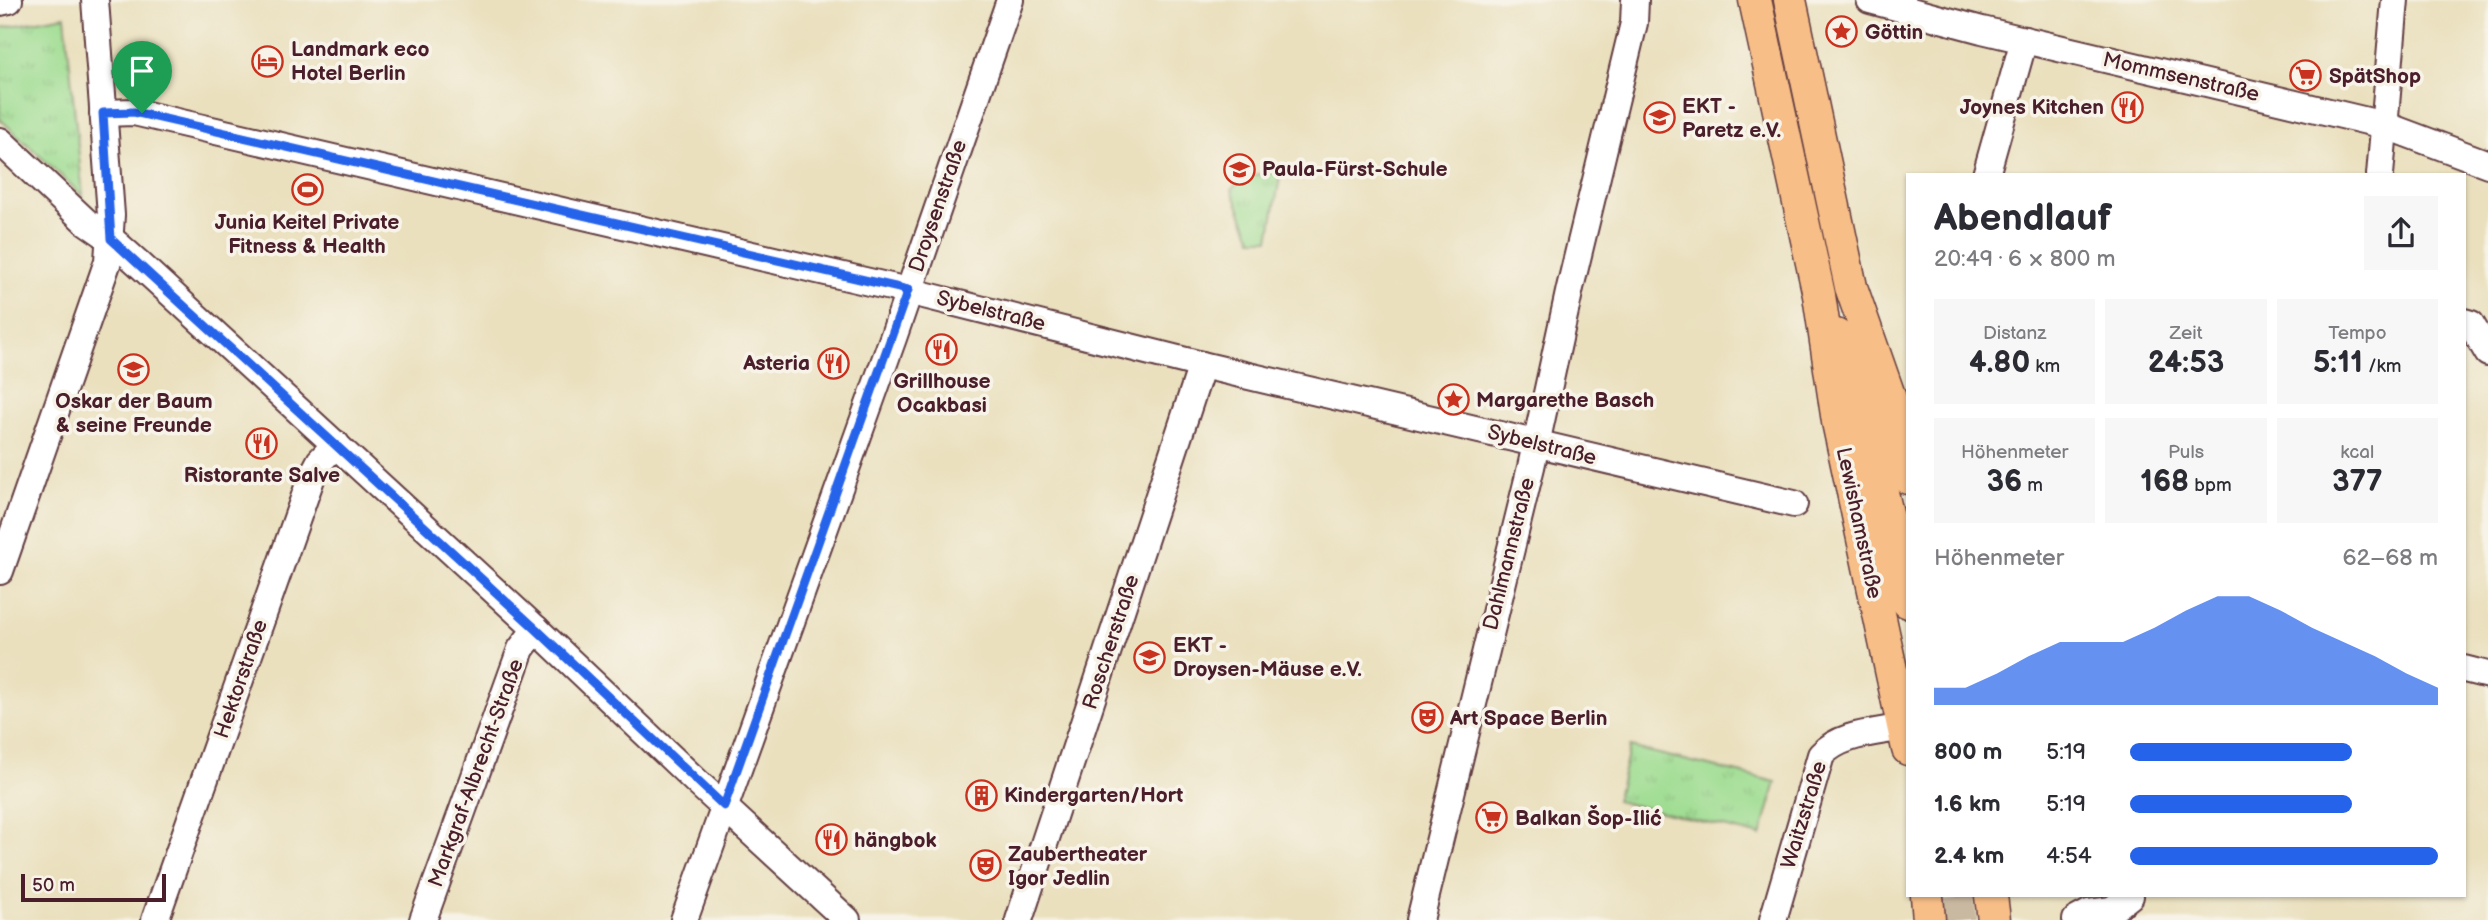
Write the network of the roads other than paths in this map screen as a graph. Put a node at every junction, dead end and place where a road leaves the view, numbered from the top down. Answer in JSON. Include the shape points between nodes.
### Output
{"nodes":[{"id":1,"x":9,"y":0,"type":"edge"},
{"id":2,"x":95,"y":0,"type":"edge"},
{"id":3,"x":1010,"y":0,"type":"edge"},
{"id":4,"x":1755,"y":0,"type":"edge"},
{"id":5,"x":1790,"y":0,"type":"edge"},
{"id":6,"x":1870,"y":0,"type":"edge"},
{"id":7,"x":2395,"y":0,"type":"edge"},
{"id":8,"x":0,"y":2,"type":"edge"},
{"id":9,"x":1638,"y":8,"type":"edge"},
{"id":10,"x":2024,"y":40,"type":"junction"},
{"id":11,"x":103,"y":113,"type":"junction"},
{"id":12,"x":2384,"y":125,"type":"junction"},
{"id":13,"x":0,"y":141,"type":"edge"},
{"id":14,"x":2488,"y":164,"type":"edge"},
{"id":15,"x":1987,"y":173,"type":"edge"},
{"id":16,"x":2380,"y":173,"type":"edge"},
{"id":17,"x":111,"y":239,"type":"junction"},
{"id":18,"x":1851,"y":287,"type":"junction"},
{"id":19,"x":908,"y":290,"type":"junction"},
{"id":20,"x":1819,"y":295,"type":"junction"},
{"id":21,"x":2466,"y":323,"type":"edge"},
{"id":22,"x":2488,"y":353,"type":"edge"},
{"id":23,"x":1202,"y":365,"type":"junction"},
{"id":24,"x":1855,"y":380,"type":"junction"},
{"id":25,"x":336,"y":443,"type":"junction"},
{"id":26,"x":1536,"y":443,"type":"junction"},
{"id":27,"x":1906,"y":469,"type":"edge"},
{"id":28,"x":1794,"y":504,"type":"dead end"},
{"id":29,"x":0,"y":571,"type":"edge"},
{"id":30,"x":1906,"y":594,"type":"edge"},
{"id":31,"x":536,"y":629,"type":"junction"},
{"id":32,"x":2466,"y":670,"type":"edge"},
{"id":33,"x":2488,"y":675,"type":"edge"},
{"id":34,"x":1905,"y":738,"type":"edge"},
{"id":35,"x":724,"y":806,"type":"junction"},
{"id":36,"x":1927,"y":897,"type":"edge"},
{"id":37,"x":1991,"y":897,"type":"edge"},
{"id":38,"x":2116,"y":909,"type":"edge"},
{"id":39,"x":155,"y":920,"type":"edge"},
{"id":40,"x":423,"y":920,"type":"edge"},
{"id":41,"x":684,"y":920,"type":"edge"},
{"id":42,"x":847,"y":920,"type":"edge"},
{"id":43,"x":1019,"y":920,"type":"edge"},
{"id":44,"x":1420,"y":920,"type":"edge"},
{"id":45,"x":1773,"y":920,"type":"edge"},
{"id":46,"x":1929,"y":920,"type":"edge"},
{"id":47,"x":1994,"y":920,"type":"edge"},
{"id":48,"x":2076,"y":920,"type":"edge"}],
"edges":[{"from":1,"to":8,"type":"street"},
{"from":2,"to":11,"type":"street"},
{"from":3,"to":19,"type":"street","name":"Droysenstraße"},
{"from":4,"to":20,"type":"main road","name":"Lewishamstraße"},
{"from":5,"to":18,"type":"main road","name":"Lewishamstraße"},
{"from":6,"to":10,"type":"street","name":"Mommsenstraße"},
{"from":7,"to":12,"type":"street"},
{"from":9,"to":26,"type":"street","name":"Dahlmannstraße"},
{"from":10,"to":12,"type":"street","name":"Mommsenstraße"},
{"from":10,"to":15,"type":"street"},
{"from":11,"to":17,"type":"street"},
{"from":11,"to":19,"type":"street","name":"Sybelstraße","via":[[134,112]]},
{"from":12,"to":14,"type":"street","name":"Mommsenstraße"},
{"from":12,"to":16,"type":"street"},
{"from":13,"to":17,"type":"street"},
{"from":17,"to":25,"type":"street"},
{"from":17,"to":29,"type":"street","via":[[101,287]]},
{"from":18,"to":24,"type":"main road","name":"Lewishamstraße"},
{"from":18,"to":27,"type":"main road","name":"Lewishamstraße","via":[[1893,407]]},
{"from":19,"to":23,"type":"street","name":"Sybelstraße"},
{"from":19,"to":35,"type":"street","name":"Droysenstraße"},
{"from":20,"to":24,"type":"main road","name":"Lewishamstraße"},
{"from":20,"to":34,"type":"main road","name":"Lewishamstraße","via":[[1838,422]]},
{"from":21,"to":22,"type":"street"},
{"from":23,"to":26,"type":"street","name":"Sybelstraße"},
{"from":23,"to":43,"type":"street","name":"Roscherstraße"},
{"from":24,"to":30,"type":"main road","name":"Lewishamstraße"},
{"from":25,"to":31,"type":"street"},
{"from":25,"to":39,"type":"street","name":"Hektorstraße","via":[[312,477]]},
{"from":26,"to":28,"type":"street","name":"Sybelstraße"},
{"from":26,"to":44,"type":"street","name":"Dahlmannstraße"},
{"from":31,"to":35,"type":"street"},
{"from":31,"to":40,"type":"street","name":"Markgraf-Albrecht-Straße","via":[[520,649]]},
{"from":32,"to":33,"type":"street"},
{"from":34,"to":45,"type":"street","name":"Waitzstraße","via":[[1842,740],[1830,744],[1821,755]]},
{"from":35,"to":41,"type":"street","name":"Droysenstraße"},
{"from":35,"to":42,"type":"street"},
{"from":36,"to":46,"type":"main road"},
{"from":37,"to":47,"type":"main road"},
{"from":38,"to":48,"type":"street"}]}
